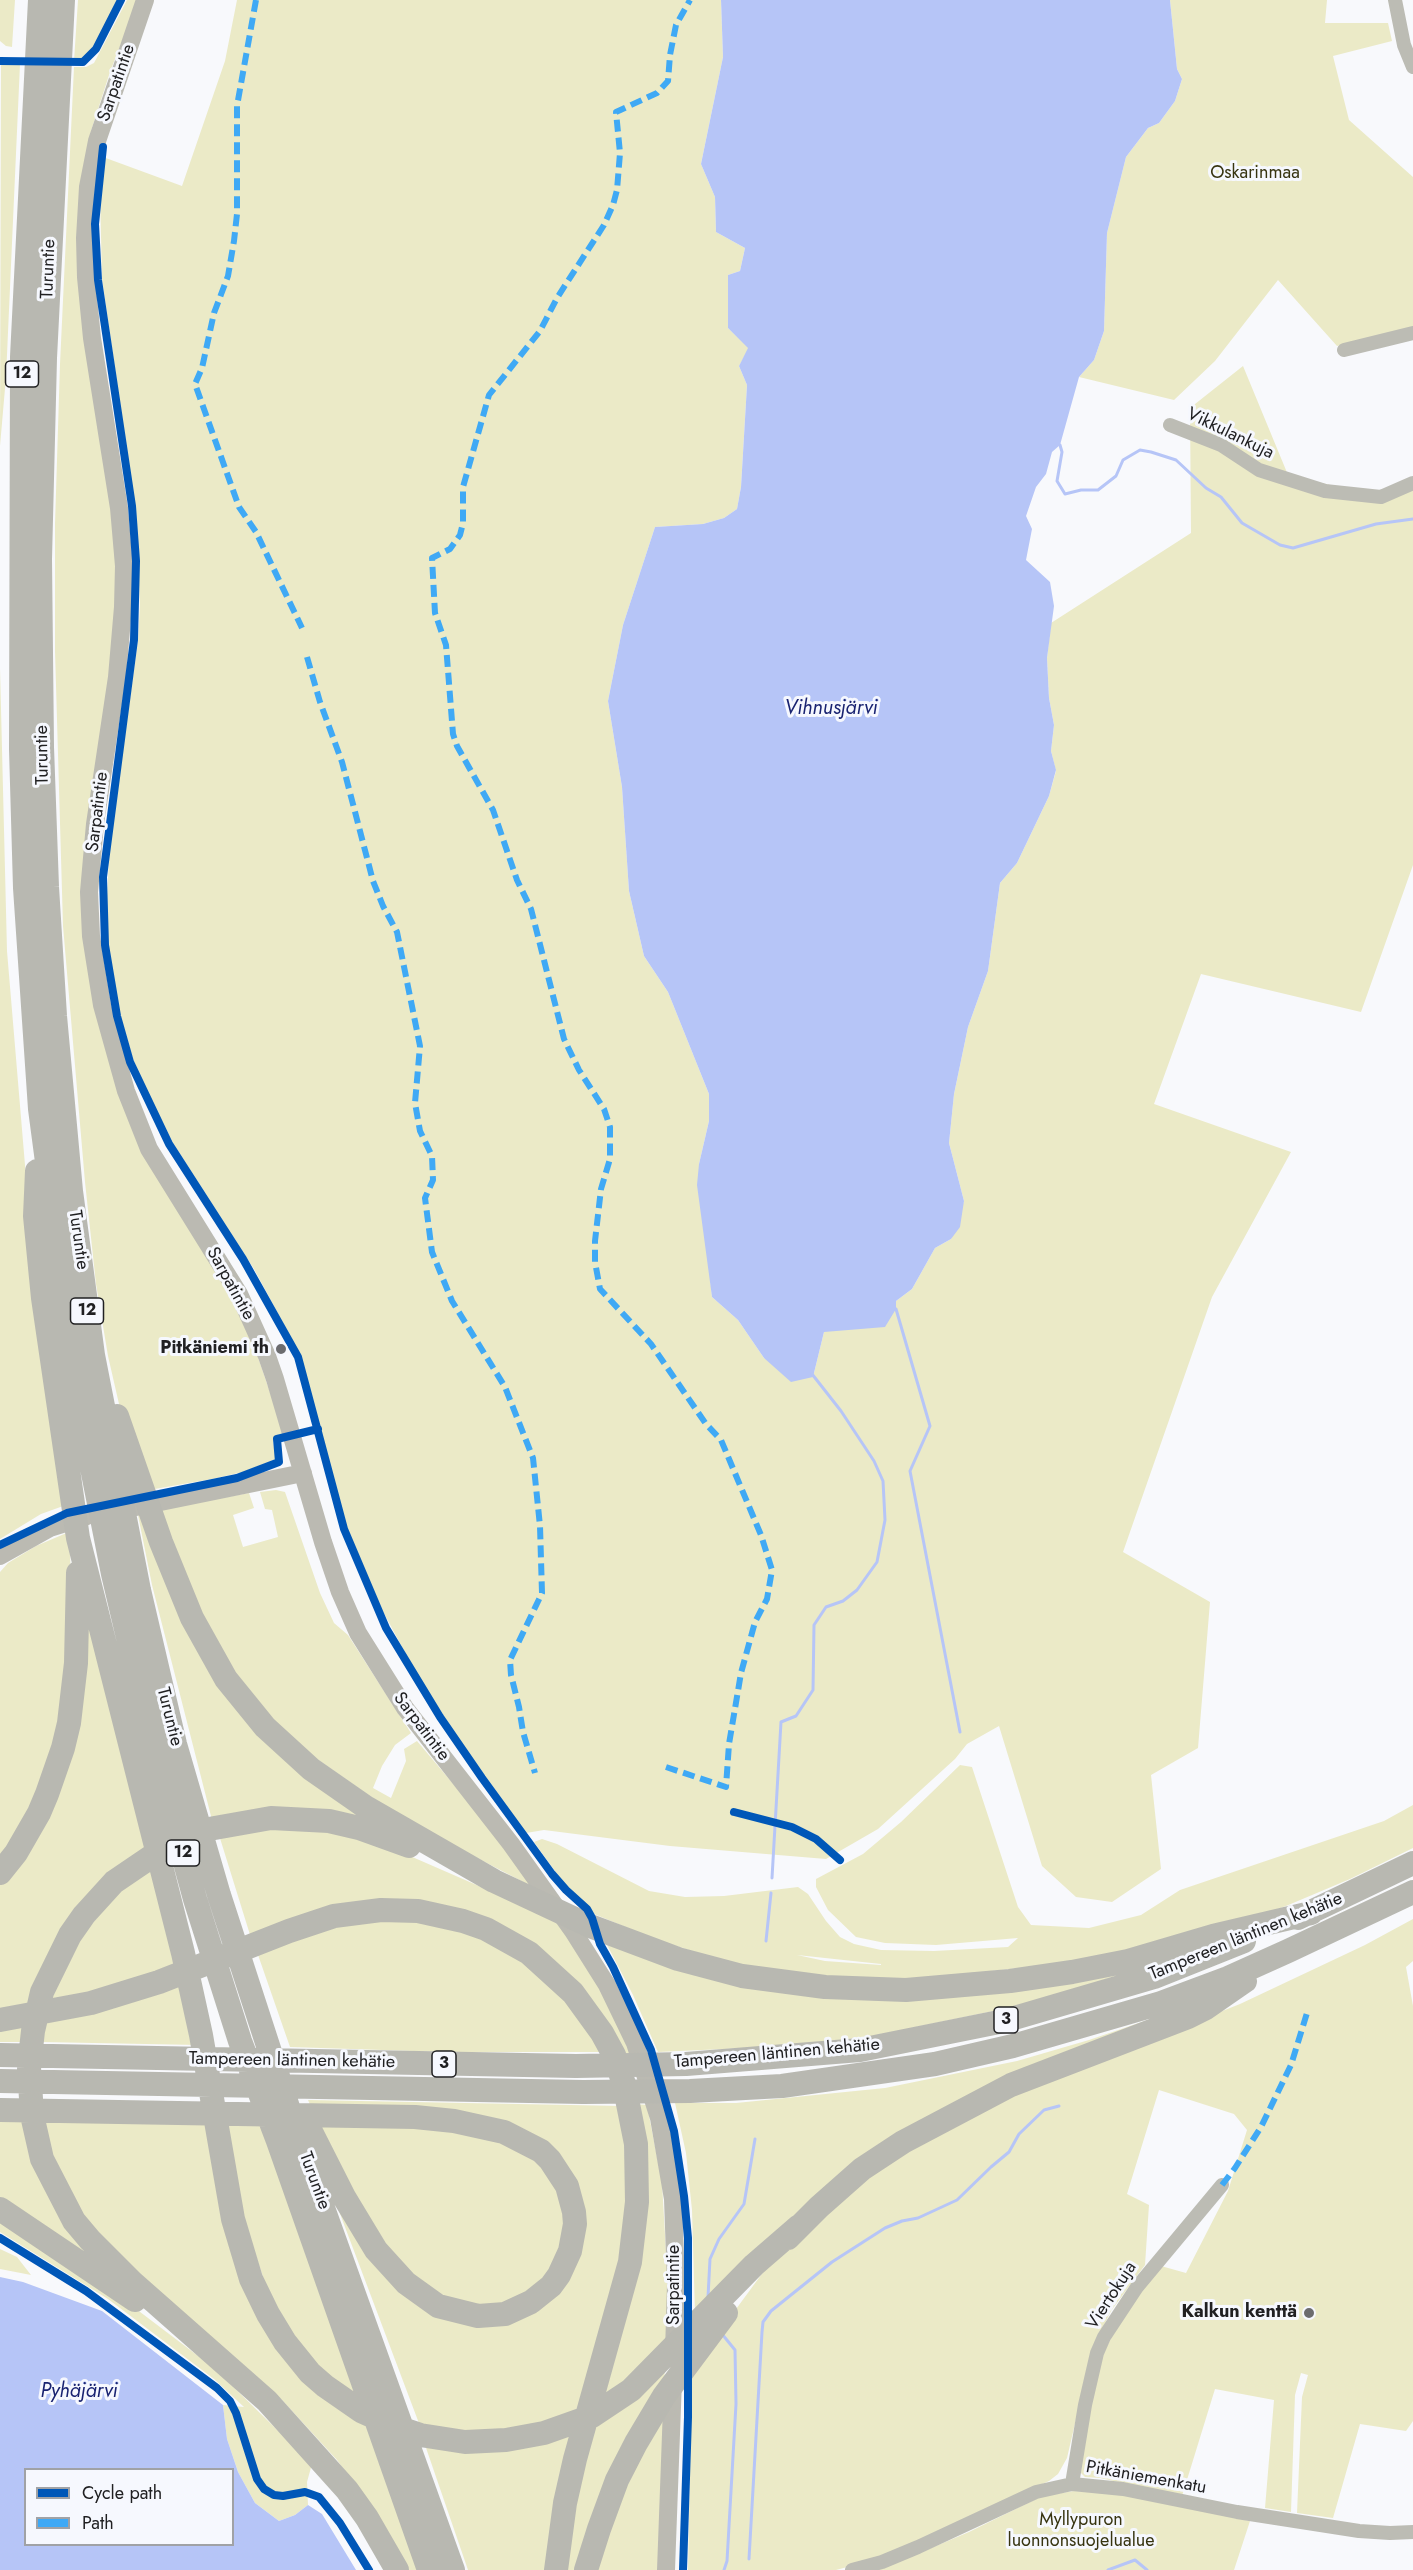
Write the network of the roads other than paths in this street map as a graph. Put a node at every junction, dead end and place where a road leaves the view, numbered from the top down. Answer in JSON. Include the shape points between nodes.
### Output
{"nodes":[{"id":1,"x":40,"y":0,"type":"edge"},
{"id":2,"x":63,"y":0,"type":"edge"},
{"id":3,"x":145,"y":0,"type":"edge"},
{"id":4,"x":1395,"y":0,"type":"edge"},
{"id":5,"x":1413,"y":68,"type":"edge"},
{"id":6,"x":1413,"y":333,"type":"edge"},
{"id":7,"x":1344,"y":350,"type":"dead end"},
{"id":8,"x":1170,"y":425,"type":"dead end"},
{"id":9,"x":1413,"y":483,"type":"edge"},
{"id":10,"x":40,"y":1109,"type":"junction"},
{"id":11,"x":93,"y":1355,"type":"junction"},
{"id":12,"x":303,"y":1473,"type":"junction"},
{"id":13,"x":78,"y":1538,"type":"junction"},
{"id":14,"x":0,"y":1556,"type":"edge"},
{"id":15,"x":1413,"y":1863,"type":"edge"},
{"id":16,"x":0,"y":1873,"type":"edge"},
{"id":17,"x":494,"y":1881,"type":"junction"},
{"id":18,"x":1413,"y":1892,"type":"edge"},
{"id":19,"x":1311,"y":1913,"type":"junction"},
{"id":20,"x":1288,"y":1951,"type":"junction"},
{"id":21,"x":8,"y":2019,"type":"edge"},
{"id":22,"x":264,"y":2038,"type":"junction"},
{"id":23,"x":0,"y":2055,"type":"edge"},
{"id":24,"x":0,"y":2081,"type":"edge"},
{"id":25,"x":0,"y":2110,"type":"edge"},
{"id":26,"x":1222,"y":2185,"type":"dead end"},
{"id":27,"x":0,"y":2209,"type":"edge"},
{"id":28,"x":757,"y":2267,"type":"junction"},
{"id":29,"x":182,"y":2328,"type":"junction"},
{"id":30,"x":1072,"y":2484,"type":"junction"},
{"id":31,"x":1413,"y":2532,"type":"edge"},
{"id":32,"x":397,"y":2570,"type":"edge"},
{"id":33,"x":429,"y":2570,"type":"edge"},
{"id":34,"x":453,"y":2570,"type":"edge"},
{"id":35,"x":556,"y":2570,"type":"edge"},
{"id":36,"x":586,"y":2570,"type":"edge"},
{"id":37,"x":666,"y":2570,"type":"edge"},
{"id":38,"x":852,"y":2570,"type":"edge"}],
"edges":[{"from":1,"to":10,"type":"highway","name":"Turuntie","number":"12","via":[[22,357],[20,568],[25,865]]},
{"from":2,"to":11,"type":"highway","name":"Turuntie","number":"12","via":[[45,358],[40,559],[42,747],[55,1016],[71,1191]]},
{"from":3,"to":12,"type":"main road","name":"Sarpatintie","via":[[97,141],[88,187],[85,238],[92,338],[119,508],[124,566],[117,677],[90,868],[91,936],[108,1034],[137,1124],[239,1294],[275,1379]]},
{"from":4,"to":5,"type":"street"},
{"from":6,"to":7,"type":"street"},
{"from":8,"to":9,"type":"street","name":"Vikkulankuja","via":[[1221,446],[1258,470],[1325,491],[1381,497]]},
{"from":10,"to":13,"type":"highway","via":[[36,1241]]},
{"from":10,"to":33,"type":"highway","name":"Turuntie","number":"12","via":[[89,1453],[155,1752],[240,2042]]},
{"from":11,"to":17,"type":"highway","via":[[168,1561],[192,1618],[226,1679],[290,1752],[338,1789]]},
{"from":11,"to":22,"type":"highway","name":"Turuntie","number":"12","via":[[118,1494],[175,1744]]},
{"from":12,"to":14,"type":"main road","via":[[69,1521]]},
{"from":12,"to":37,"type":"main road","name":"Sarpatintie","via":[[322,1542],[358,1633],[405,1708],[573,1931],[621,2012],[647,2078],[667,2160],[675,2239]]},
{"from":13,"to":16,"type":"highway","via":[[78,1632],[69,1723],[48,1794],[28,1833]]},
{"from":13,"to":28,"type":"highway","via":[[183,1953],[243,2258],[276,2329],[310,2373],[345,2401],[380,2421],[420,2435],[482,2443],[559,2430],[631,2390]]},
{"from":15,"to":19,"type":"highway","name":"Tampereen läntinen kehätie","number":"3"},
{"from":17,"to":19,"type":"highway","via":[[568,1916],[678,1959],[742,1976],[825,1987],[906,1990],[1072,1972]]},
{"from":17,"to":29,"type":"highway","via":[[388,1838],[329,1821],[271,1818],[228,1824],[166,1846],[114,1882],[84,1915],[42,1992],[33,2031],[29,2093],[42,2159],[74,2221],[111,2262]]},
{"from":18,"to":20,"type":"highway","name":"Tampereen läntinen kehätie","number":"3"},
{"from":19,"to":23,"type":"highway","name":"Tampereen läntinen kehätie","number":"3","via":[[1154,1977],[1004,2021],[860,2050],[686,2064],[576,2066]]},
{"from":20,"to":24,"type":"highway","name":"Tampereen läntinen kehätie","number":"3","via":[[1161,2003],[1002,2049],[935,2064],[782,2086],[583,2092]]},
{"from":20,"to":28,"type":"highway","via":[[1206,2008],[1011,2085],[903,2142],[862,2169]]},
{"from":21,"to":35,"type":"highway","via":[[91,2003],[159,1982],[334,1916],[357,1912],[418,1911],[463,1921],[512,1943],[549,1970],[587,2010],[614,2055],[631,2111],[637,2202],[622,2290],[572,2470]]},
{"from":22,"to":25,"type":"highway","via":[[344,2197],[376,2250],[406,2283],[438,2306],[478,2316],[519,2310],[551,2286],[565,2264],[574,2237],[574,2212],[567,2186],[541,2151],[504,2132],[415,2117],[335,2115],[186,2113],[59,2110]]},
{"from":22,"to":34,"type":"highway","name":"Turuntie","number":"12"},
{"from":26,"to":30,"type":"street","name":"Viertokuja","via":[[1143,2279],[1104,2337],[1085,2405]]},
{"from":27,"to":29,"type":"highway"},
{"from":28,"to":36,"type":"highway","via":[[664,2396],[636,2443],[617,2480]]},
{"from":29,"to":32,"type":"highway","via":[[267,2400],[317,2456],[367,2518]]},
{"from":30,"to":31,"type":"street","name":"Pitkäniemenkatu","via":[[1123,2489],[1359,2531]]},
{"from":30,"to":38,"type":"street","name":"Pitkäniemenkatu","via":[[1036,2492],[918,2547]]}]}
